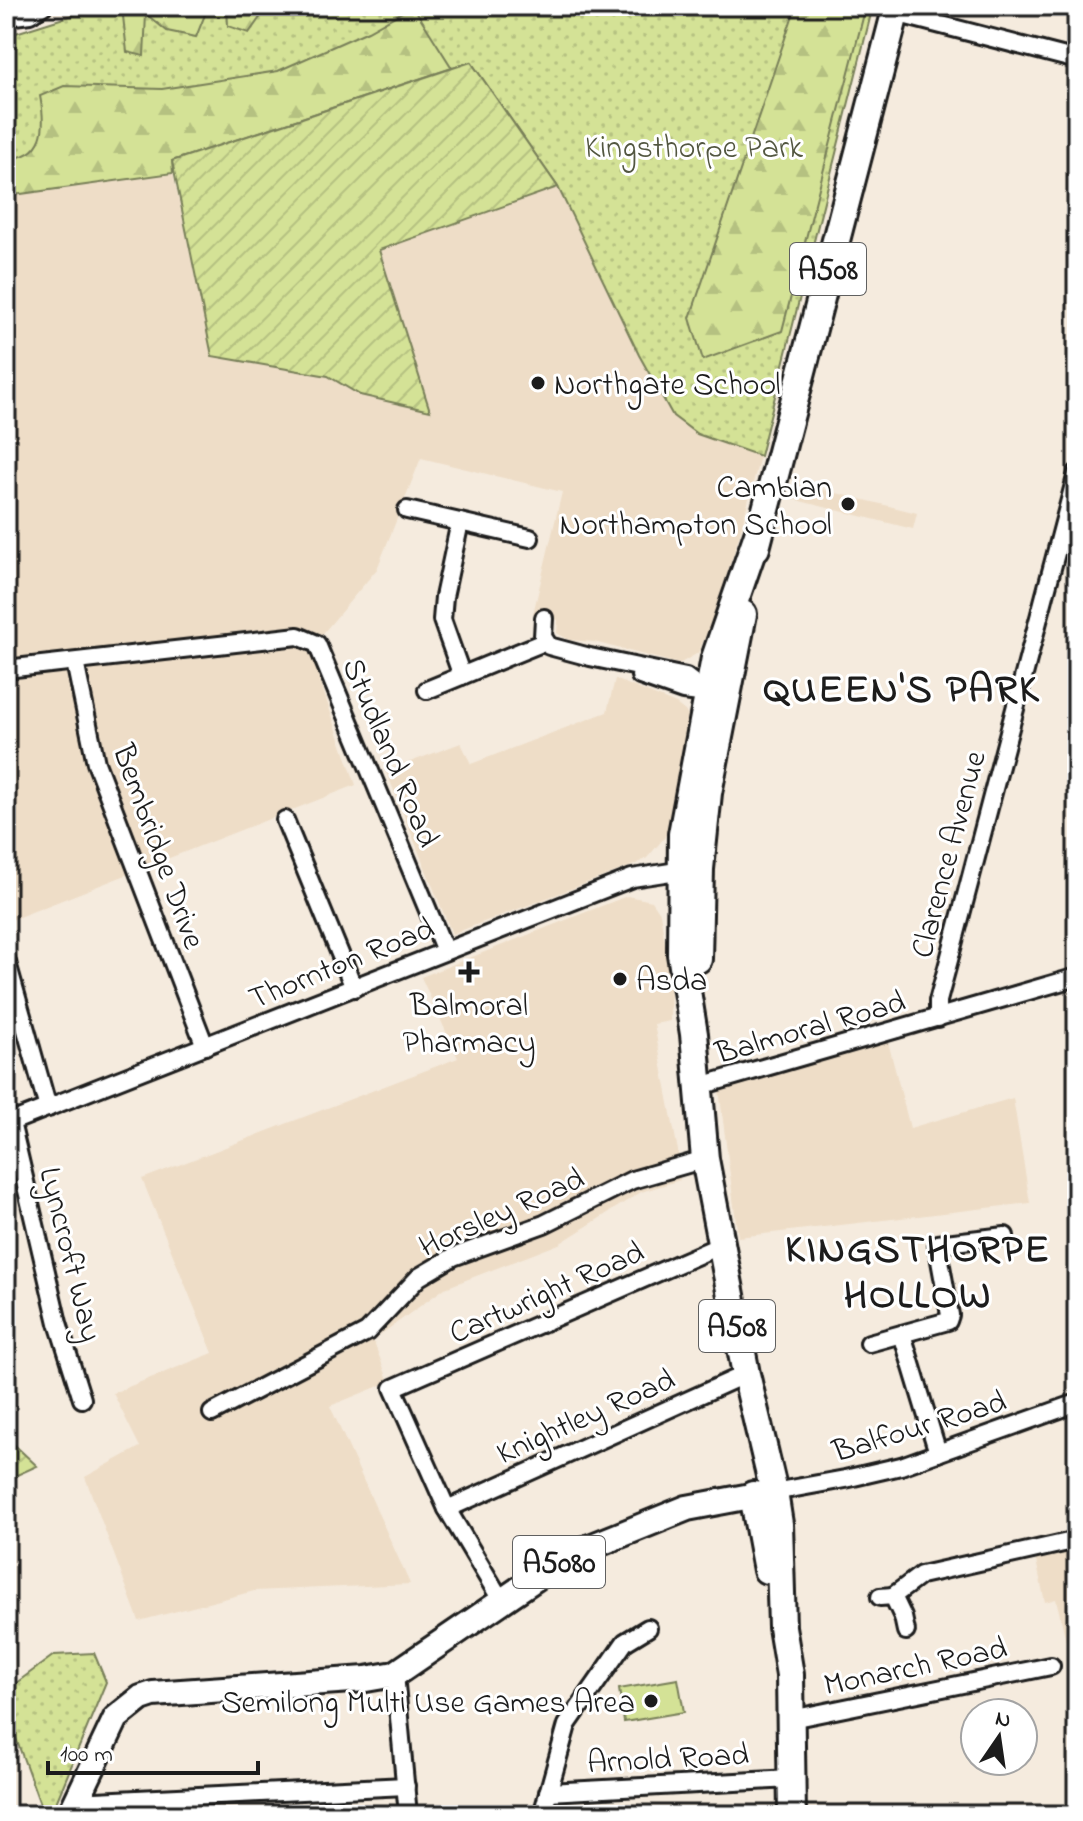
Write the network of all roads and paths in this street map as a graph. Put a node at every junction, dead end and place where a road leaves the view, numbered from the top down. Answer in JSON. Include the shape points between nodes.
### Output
{"nodes":[{"id":1,"x":43,"y":6,"type":"edge"},
{"id":2,"x":896,"y":9,"type":"edge"},
{"id":3,"x":6,"y":17,"type":"edge"},
{"id":4,"x":1077,"y":60,"type":"edge"},
{"id":5,"x":1077,"y":473,"type":"edge"},
{"id":6,"x":407,"y":510,"type":"dead end"},
{"id":7,"x":460,"y":522,"type":"junction"},
{"id":8,"x":530,"y":538,"type":"dead end"},
{"id":9,"x":544,"y":618,"type":"dead end"},
{"id":10,"x":544,"y":642,"type":"junction"},
{"id":11,"x":725,"y":657,"type":"junction"},
{"id":12,"x":75,"y":662,"type":"junction"},
{"id":13,"x":6,"y":669,"type":"edge"},
{"id":14,"x":462,"y":676,"type":"junction"},
{"id":15,"x":692,"y":687,"type":"junction"},
{"id":16,"x":427,"y":690,"type":"dead end"},
{"id":17,"x":712,"y":722,"type":"junction"},
{"id":18,"x":285,"y":820,"type":"dead end"},
{"id":19,"x":690,"y":869,"type":"junction"},
{"id":20,"x":445,"y":951,"type":"junction"},
{"id":21,"x":6,"y":959,"type":"edge"},
{"id":22,"x":1077,"y":977,"type":"edge"},
{"id":23,"x":354,"y":988,"type":"junction"},
{"id":24,"x":938,"y":1018,"type":"junction"},
{"id":25,"x":205,"y":1046,"type":"junction"},
{"id":26,"x":697,"y":1087,"type":"junction"},
{"id":27,"x":48,"y":1108,"type":"junction"},
{"id":28,"x":9,"y":1123,"type":"edge"},
{"id":29,"x":705,"y":1159,"type":"junction"},
{"id":30,"x":1005,"y":1236,"type":"dead end"},
{"id":31,"x":721,"y":1245,"type":"junction"},
{"id":32,"x":902,"y":1334,"type":"junction"},
{"id":33,"x":869,"y":1343,"type":"dead end"},
{"id":34,"x":746,"y":1374,"type":"junction"},
{"id":35,"x":82,"y":1399,"type":"dead end"},
{"id":36,"x":1077,"y":1403,"type":"edge"},
{"id":37,"x":212,"y":1413,"type":"dead end"},
{"id":38,"x":938,"y":1453,"type":"junction"},
{"id":39,"x":764,"y":1493,"type":"junction"},
{"id":40,"x":447,"y":1509,"type":"junction"},
{"id":41,"x":1077,"y":1540,"type":"edge"},
{"id":42,"x":501,"y":1600,"type":"junction"},
{"id":43,"x":782,"y":1627,"type":"junction"},
{"id":44,"x":648,"y":1628,"type":"dead end"},
{"id":45,"x":906,"y":1631,"type":"dead end"},
{"id":46,"x":1051,"y":1666,"type":"dead end"},
{"id":47,"x":395,"y":1674,"type":"junction"},
{"id":48,"x":791,"y":1719,"type":"junction"},
{"id":49,"x":785,"y":1780,"type":"junction"},
{"id":50,"x":406,"y":1786,"type":"junction"},
{"id":51,"x":548,"y":1792,"type":"junction"},
{"id":52,"x":72,"y":1809,"type":"edge"},
{"id":53,"x":408,"y":1815,"type":"edge"},
{"id":54,"x":542,"y":1815,"type":"edge"},
{"id":55,"x":780,"y":1815,"type":"edge"},
{"id":56,"x":792,"y":1815,"type":"edge"}],
"edges":[{"from":1,"to":3,"type":"street"},
{"from":2,"to":4,"type":"street"},
{"from":2,"to":11,"type":"highway","number":"A508"},
{"from":5,"to":24,"type":"street","name":"Clarence Avenue","via":[[938,1001]]},
{"from":6,"to":7,"type":"street"},
{"from":7,"to":8,"type":"street"},
{"from":7,"to":14,"type":"street","via":[[442,620]]},
{"from":9,"to":10,"type":"street"},
{"from":10,"to":14,"type":"street"},
{"from":10,"to":15,"type":"street"},
{"from":11,"to":15,"type":"highway","via":[[718,692]]},
{"from":11,"to":17,"type":"highway","number":"A508"},
{"from":12,"to":13,"type":"street","name":"Studland Road"},
{"from":12,"to":20,"type":"street","name":"Studland Road","via":[[298,636],[317,644]]},
{"from":12,"to":25,"type":"street","name":"Bembridge Drive","via":[[96,763]]},
{"from":14,"to":16,"type":"street"},
{"from":15,"to":17,"type":"highway","via":[[695,701]]},
{"from":17,"to":19,"type":"highway","number":"A508","via":[[682,834]]},
{"from":17,"to":19,"type":"highway","number":"A508","via":[[716,752],[687,860]]},
{"from":18,"to":23,"type":"street"},
{"from":19,"to":20,"type":"street","name":"Thornton Road","via":[[632,878]]},
{"from":19,"to":26,"type":"highway","number":"A508","via":[[681,954]]},
{"from":20,"to":23,"type":"street","name":"Thornton Road"},
{"from":21,"to":27,"type":"street"},
{"from":22,"to":24,"type":"street","name":"Balmoral Road"},
{"from":23,"to":25,"type":"street","name":"Thornton Road"},
{"from":24,"to":26,"type":"street","name":"Balmoral Road"},
{"from":25,"to":27,"type":"street","name":"Thornton Road"},
{"from":26,"to":29,"type":"highway","number":"A508"},
{"from":27,"to":28,"type":"street","name":"Thornton Road"},
{"from":28,"to":35,"type":"street","name":"Lyncroft Way"},
{"from":29,"to":31,"type":"highway","number":"A508"},
{"from":29,"to":37,"type":"street","name":"Horsley Road","via":[[632,1180],[544,1224],[453,1257],[419,1277],[367,1332]]},
{"from":30,"to":32,"type":"street","via":[[937,1244],[948,1321]]},
{"from":31,"to":34,"type":"highway","number":"A508"},
{"from":31,"to":40,"type":"street","name":"Cartwright Road","via":[[393,1388]]},
{"from":32,"to":33,"type":"street"},
{"from":32,"to":38,"type":"street"},
{"from":34,"to":39,"type":"highway","number":"A508"},
{"from":34,"to":40,"type":"street","name":"Knightley Road"},
{"from":36,"to":38,"type":"street","name":"Balfour Road"},
{"from":38,"to":39,"type":"street","name":"Balfour Road","via":[[875,1473]]},
{"from":39,"to":42,"type":"main road","number":"A5080","via":[[687,1508],[568,1556]]},
{"from":39,"to":43,"type":"highway","number":"A508","via":[[779,1524]]},
{"from":40,"to":42,"type":"street"},
{"from":41,"to":45,"type":"street","via":[[921,1575],[887,1597],[903,1617]]},
{"from":42,"to":47,"type":"main road","number":"A5080"},
{"from":43,"to":48,"type":"highway","number":"A508"},
{"from":43,"to":49,"type":"highway","number":"A508","via":[[774,1672]]},
{"from":44,"to":51,"type":"street","via":[[625,1642],[567,1725]]},
{"from":46,"to":48,"type":"street","name":"Monarch Road"},
{"from":47,"to":50,"type":"street"},
{"from":47,"to":52,"type":"main road","number":"A5080","via":[[141,1698],[116,1718]]},
{"from":48,"to":49,"type":"highway","number":"A508"},
{"from":49,"to":51,"type":"street","name":"Arnold Road"},
{"from":49,"to":55,"type":"highway","number":"A508"},
{"from":49,"to":56,"type":"highway","number":"A508"},
{"from":50,"to":52,"type":"street"},
{"from":50,"to":53,"type":"street"},
{"from":51,"to":54,"type":"street"}]}
